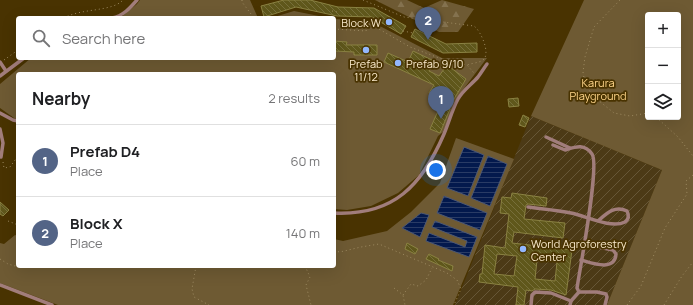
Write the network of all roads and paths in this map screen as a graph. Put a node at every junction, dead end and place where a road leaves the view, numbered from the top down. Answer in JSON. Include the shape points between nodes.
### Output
{"nodes":[{"id":1,"x":123,"y":0,"type":"edge"},
{"id":2,"x":137,"y":0,"type":"edge"},
{"id":3,"x":242,"y":0,"type":"edge"},
{"id":4,"x":363,"y":0,"type":"edge"},
{"id":5,"x":620,"y":0,"type":"edge"},
{"id":6,"x":332,"y":11,"type":"dead end"},
{"id":7,"x":337,"y":12,"type":"dead end"},
{"id":8,"x":69,"y":16,"type":"edge"},
{"id":9,"x":117,"y":16,"type":"edge"},
{"id":10,"x":252,"y":16,"type":"edge"},
{"id":11,"x":336,"y":29,"type":"edge"},
{"id":12,"x":403,"y":31,"type":"dead end"},
{"id":13,"x":413,"y":33,"type":"dead end"},
{"id":14,"x":16,"y":51,"type":"edge"},
{"id":15,"x":21,"y":60,"type":"edge"},
{"id":16,"x":0,"y":62,"type":"edge"},
{"id":17,"x":487,"y":64,"type":"dead end"},
{"id":18,"x":467,"y":65,"type":"junction"},
{"id":19,"x":6,"y":71,"type":"junction"},
{"id":20,"x":0,"y":76,"type":"edge"},
{"id":21,"x":478,"y":77,"type":"junction"},
{"id":22,"x":0,"y":112,"type":"edge"},
{"id":23,"x":645,"y":114,"type":"edge"},
{"id":24,"x":659,"y":120,"type":"edge"},
{"id":25,"x":16,"y":121,"type":"edge"},
{"id":26,"x":0,"y":129,"type":"edge"},
{"id":27,"x":546,"y":137,"type":"dead end"},
{"id":28,"x":553,"y":145,"type":"dead end"},
{"id":29,"x":570,"y":148,"type":"junction"},
{"id":30,"x":1,"y":149,"type":"edge"},
{"id":31,"x":693,"y":156,"type":"edge"},
{"id":32,"x":2,"y":158,"type":"edge"},
{"id":33,"x":16,"y":159,"type":"edge"},
{"id":34,"x":693,"y":175,"type":"edge"},
{"id":35,"x":528,"y":207,"type":"dead end"},
{"id":36,"x":336,"y":214,"type":"edge"},
{"id":37,"x":588,"y":217,"type":"junction"},
{"id":38,"x":8,"y":221,"type":"dead end"},
{"id":39,"x":598,"y":221,"type":"junction"},
{"id":40,"x":16,"y":224,"type":"edge"},
{"id":41,"x":584,"y":244,"type":"junction"},
{"id":42,"x":336,"y":251,"type":"edge"},
{"id":43,"x":0,"y":259,"type":"edge"},
{"id":44,"x":581,"y":260,"type":"junction"},
{"id":45,"x":693,"y":262,"type":"edge"},
{"id":46,"x":16,"y":265,"type":"edge"},
{"id":47,"x":432,"y":267,"type":"junction"},
{"id":48,"x":196,"y":268,"type":"edge"},
{"id":49,"x":306,"y":268,"type":"edge"},
{"id":50,"x":0,"y":285,"type":"edge"},
{"id":51,"x":394,"y":288,"type":"dead end"},
{"id":52,"x":579,"y":292,"type":"junction"},
{"id":53,"x":403,"y":295,"type":"junction"},
{"id":54,"x":570,"y":303,"type":"edge"},
{"id":55,"x":52,"y":305,"type":"edge"},
{"id":56,"x":208,"y":305,"type":"edge"},
{"id":57,"x":311,"y":305,"type":"edge"},
{"id":58,"x":405,"y":305,"type":"edge"},
{"id":59,"x":454,"y":305,"type":"edge"},
{"id":60,"x":531,"y":305,"type":"edge"},
{"id":61,"x":605,"y":305,"type":"edge"},
{"id":62,"x":626,"y":305,"type":"edge"},
{"id":63,"x":664,"y":305,"type":"edge"}],
"edges":[{"from":1,"to":8,"type":"path","via":[[108,8],[81,11]]},
{"from":2,"to":9,"type":"lane","via":[[131,8]]},
{"from":3,"to":10,"type":"path"},
{"from":4,"to":18,"type":"path","via":[[404,17],[474,26],[478,29],[486,52],[482,61]]},
{"from":5,"to":23,"type":"path","via":[[594,27],[584,57],[585,84],[593,96],[614,112],[630,116]]},
{"from":6,"to":7,"type":"path"},
{"from":11,"to":18,"type":"path","via":[[366,31],[368,24],[372,25],[410,47]]},
{"from":12,"to":13,"type":"path"},
{"from":14,"to":16,"type":"path"},
{"from":15,"to":19,"type":"lane"},
{"from":16,"to":19,"type":"lane"},
{"from":17,"to":21,"type":"lane"},
{"from":18,"to":21,"type":"path"},
{"from":19,"to":20,"type":"lane"},
{"from":21,"to":36,"type":"lane","via":[[458,98],[431,162],[412,187],[381,207],[350,214]]},
{"from":22,"to":25,"type":"lane"},
{"from":24,"to":31,"type":"path","via":[[678,136]]},
{"from":26,"to":30,"type":"lane","via":[[3,143]]},
{"from":27,"to":29,"type":"lane"},
{"from":28,"to":29,"type":"lane","via":[[565,150]]},
{"from":29,"to":37,"type":"lane","via":[[578,146],[586,149],[595,161]]},
{"from":30,"to":32,"type":"lane"},
{"from":32,"to":33,"type":"path","via":[[4,168],[10,167]]},
{"from":34,"to":62,"type":"path","via":[[686,181],[687,194],[664,228],[641,286]]},
{"from":35,"to":37,"type":"lane"},
{"from":37,"to":39,"type":"lane"},
{"from":37,"to":41,"type":"lane"},
{"from":38,"to":40,"type":"path"},
{"from":39,"to":39,"type":"lane","via":[[624,224],[628,214],[627,211],[616,209]]},
{"from":41,"to":44,"type":"lane"},
{"from":41,"to":44,"type":"lane","via":[[613,250],[616,258],[604,265]]},
{"from":42,"to":47,"type":"path","via":[[379,244]]},
{"from":43,"to":46,"type":"path","via":[[8,264]]},
{"from":44,"to":52,"type":"lane","via":[[577,288]]},
{"from":45,"to":63,"type":"path"},
{"from":47,"to":53,"type":"path","via":[[426,280],[418,286],[411,284]]},
{"from":47,"to":59,"type":"path","via":[[448,272],[457,280],[461,289]]},
{"from":48,"to":56,"type":"path","via":[[192,289],[194,297]]},
{"from":49,"to":57,"type":"path","via":[[310,277],[306,285]]},
{"from":50,"to":55,"type":"lane"},
{"from":51,"to":53,"type":"path"},
{"from":52,"to":54,"type":"lane"},
{"from":52,"to":61,"type":"lane","via":[[606,294]]},
{"from":53,"to":58,"type":"path"},
{"from":54,"to":60,"type":"lane","via":[[551,293],[536,292],[532,295]]}]}
